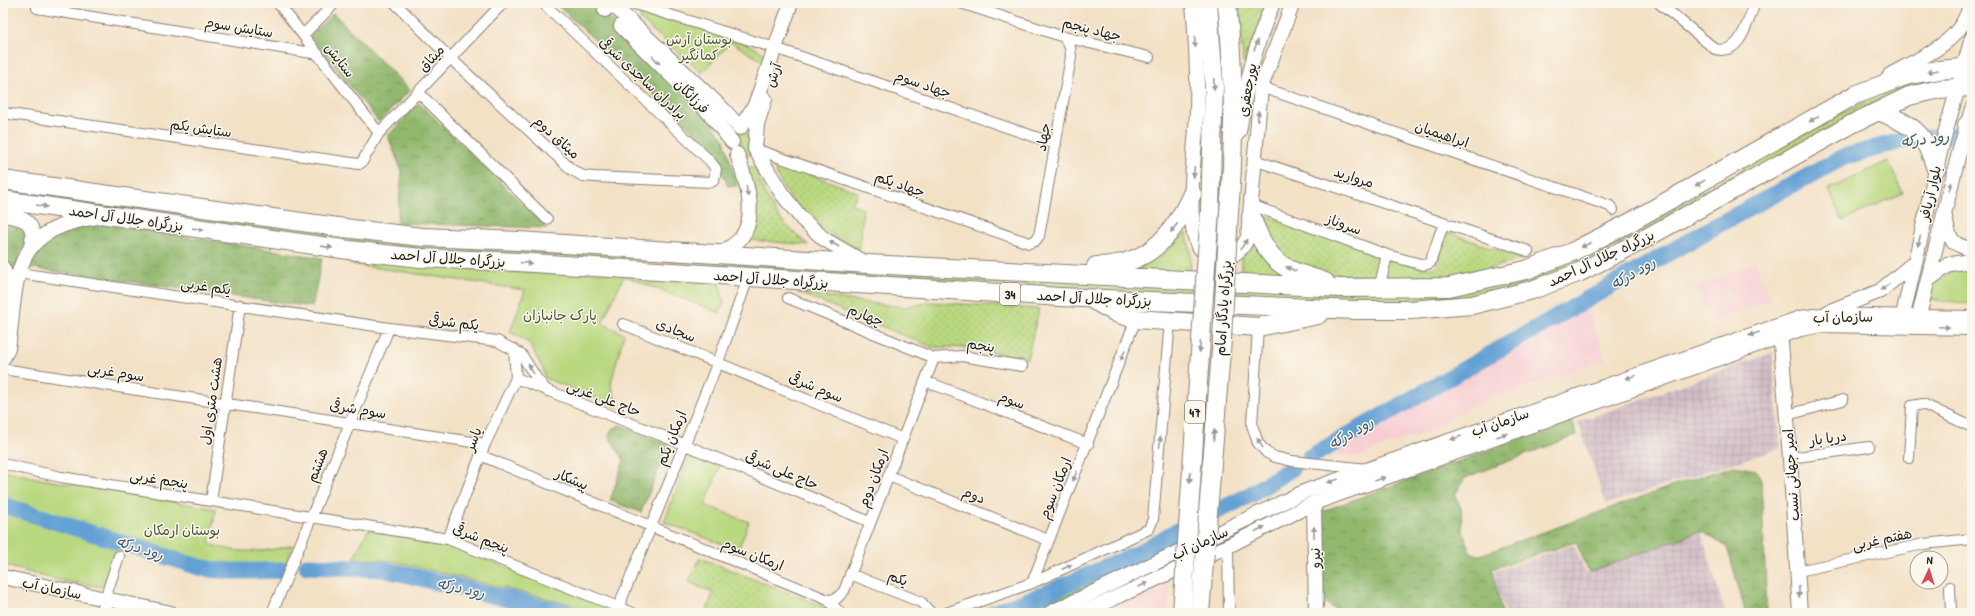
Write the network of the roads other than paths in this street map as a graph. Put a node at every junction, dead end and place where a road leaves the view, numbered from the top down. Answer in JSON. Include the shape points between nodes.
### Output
{"nodes":[{"id":1,"x":278,"y":3,"type":"edge"},
{"id":2,"x":335,"y":3,"type":"edge"},
{"id":3,"x":396,"y":3,"type":"edge"},
{"id":4,"x":503,"y":3,"type":"edge"},
{"id":5,"x":543,"y":3,"type":"edge"},
{"id":6,"x":632,"y":3,"type":"edge"},
{"id":7,"x":791,"y":3,"type":"edge"},
{"id":8,"x":798,"y":3,"type":"edge"},
{"id":9,"x":961,"y":3,"type":"edge"},
{"id":10,"x":1193,"y":3,"type":"edge"},
{"id":11,"x":1208,"y":3,"type":"edge"},
{"id":12,"x":1227,"y":3,"type":"edge"},
{"id":13,"x":1273,"y":3,"type":"edge"},
{"id":14,"x":1293,"y":3,"type":"edge"},
{"id":15,"x":1659,"y":3,"type":"edge"},
{"id":16,"x":1755,"y":3,"type":"edge"},
{"id":17,"x":1970,"y":3,"type":"edge"},
{"id":18,"x":607,"y":5,"type":"edge"},
{"id":19,"x":37,"y":8,"type":"dead end"},
{"id":20,"x":303,"y":35,"type":"junction"},
{"id":21,"x":1064,"y":37,"type":"junction"},
{"id":22,"x":1972,"y":38,"type":"edge"},
{"id":23,"x":778,"y":50,"type":"junction"},
{"id":24,"x":318,"y":54,"type":"junction"},
{"id":25,"x":1149,"y":57,"type":"dead end"},
{"id":26,"x":450,"y":58,"type":"junction"},
{"id":27,"x":1968,"y":67,"type":"edge"},
{"id":28,"x":1261,"y":87,"type":"junction"},
{"id":29,"x":1965,"y":87,"type":"edge"},
{"id":30,"x":418,"y":92,"type":"junction"},
{"id":31,"x":1855,"y":95,"type":"junction"},
{"id":32,"x":1879,"y":111,"type":"junction"},
{"id":33,"x":3,"y":113,"type":"edge"},
{"id":34,"x":1970,"y":118,"type":"edge"},
{"id":35,"x":740,"y":128,"type":"junction"},
{"id":36,"x":379,"y":133,"type":"junction"},
{"id":37,"x":1776,"y":140,"type":"junction"},
{"id":38,"x":1056,"y":144,"type":"junction"},
{"id":39,"x":734,"y":148,"type":"junction"},
{"id":40,"x":1935,"y":148,"type":"junction"},
{"id":41,"x":755,"y":149,"type":"junction"},
{"id":42,"x":1254,"y":160,"type":"junction"},
{"id":43,"x":1786,"y":160,"type":"junction"},
{"id":44,"x":1936,"y":169,"type":"joint"},
{"id":45,"x":716,"y":177,"type":"joint"},
{"id":46,"x":1232,"y":179,"type":"junction"},
{"id":47,"x":3,"y":180,"type":"edge"},
{"id":48,"x":1192,"y":194,"type":"junction"},
{"id":49,"x":3,"y":200,"type":"edge"},
{"id":50,"x":1613,"y":210,"type":"dead end"},
{"id":51,"x":1251,"y":211,"type":"junction"},
{"id":52,"x":1944,"y":213,"type":"junction"},
{"id":53,"x":3,"y":215,"type":"edge"},
{"id":54,"x":105,"y":216,"type":"junction"},
{"id":55,"x":547,"y":219,"type":"dead end"},
{"id":56,"x":1444,"y":222,"type":"junction"},
{"id":57,"x":1036,"y":241,"type":"joint"},
{"id":58,"x":31,"y":246,"type":"junction"},
{"id":59,"x":1972,"y":249,"type":"edge"},
{"id":60,"x":1528,"y":251,"type":"dead end"},
{"id":61,"x":721,"y":254,"type":"junction"},
{"id":62,"x":1387,"y":254,"type":"junction"},
{"id":63,"x":1972,"y":261,"type":"edge"},
{"id":64,"x":1915,"y":262,"type":"junction"},
{"id":65,"x":868,"y":264,"type":"junction"},
{"id":66,"x":8,"y":271,"type":"edge"},
{"id":67,"x":1036,"y":273,"type":"junction"},
{"id":68,"x":748,"y":278,"type":"junction"},
{"id":69,"x":1928,"y":280,"type":"junction"},
{"id":70,"x":1340,"y":288,"type":"junction"},
{"id":71,"x":1379,"y":289,"type":"junction"},
{"id":72,"x":1924,"y":295,"type":"junction"},
{"id":73,"x":788,"y":298,"type":"dead end"},
{"id":74,"x":1089,"y":298,"type":"junction"},
{"id":75,"x":240,"y":305,"type":"junction"},
{"id":76,"x":3,"y":308,"type":"edge"},
{"id":77,"x":1345,"y":310,"type":"junction"},
{"id":78,"x":1822,"y":315,"type":"junction"},
{"id":79,"x":1947,"y":317,"type":"junction"},
{"id":80,"x":1136,"y":318,"type":"junction"},
{"id":81,"x":1972,"y":318,"type":"edge"},
{"id":82,"x":1170,"y":321,"type":"junction"},
{"id":83,"x":1918,"y":321,"type":"junction"},
{"id":84,"x":1901,"y":322,"type":"junction"},
{"id":85,"x":623,"y":324,"type":"dead end"},
{"id":86,"x":1258,"y":327,"type":"junction"},
{"id":87,"x":389,"y":328,"type":"junction"},
{"id":88,"x":1972,"y":328,"type":"edge"},
{"id":89,"x":1780,"y":332,"type":"junction"},
{"id":90,"x":514,"y":349,"type":"junction"},
{"id":91,"x":3,"y":358,"type":"edge"},
{"id":92,"x":934,"y":358,"type":"junction"},
{"id":93,"x":718,"y":362,"type":"junction"},
{"id":94,"x":1022,"y":366,"type":"dead end"},
{"id":95,"x":3,"y":369,"type":"edge"},
{"id":96,"x":516,"y":378,"type":"junction"},
{"id":97,"x":925,"y":381,"type":"junction"},
{"id":98,"x":547,"y":391,"type":"junction"},
{"id":99,"x":1843,"y":400,"type":"dead end"},
{"id":100,"x":225,"y":402,"type":"junction"},
{"id":101,"x":1787,"y":415,"type":"junction"},
{"id":102,"x":349,"y":422,"type":"junction"},
{"id":103,"x":1972,"y":427,"type":"edge"},
{"id":104,"x":903,"y":439,"type":"junction"},
{"id":105,"x":485,"y":444,"type":"junction"},
{"id":106,"x":683,"y":444,"type":"junction"},
{"id":107,"x":1088,"y":444,"type":"junction"},
{"id":108,"x":1869,"y":447,"type":"dead end"},
{"id":109,"x":482,"y":456,"type":"junction"},
{"id":110,"x":1790,"y":458,"type":"junction"},
{"id":111,"x":1909,"y":458,"type":"dead end"},
{"id":112,"x":3,"y":464,"type":"edge"},
{"id":113,"x":1369,"y":469,"type":"junction"},
{"id":114,"x":889,"y":476,"type":"junction"},
{"id":115,"x":211,"y":501,"type":"junction"},
{"id":116,"x":1314,"y":503,"type":"junction"},
{"id":117,"x":312,"y":517,"type":"junction"},
{"id":118,"x":870,"y":522,"type":"junction"},
{"id":119,"x":651,"y":528,"type":"junction"},
{"id":120,"x":1232,"y":528,"type":"junction"},
{"id":121,"x":448,"y":539,"type":"junction"},
{"id":122,"x":1972,"y":539,"type":"edge"},
{"id":123,"x":1048,"y":540,"type":"junction"},
{"id":124,"x":1231,"y":544,"type":"junction"},
{"id":125,"x":119,"y":556,"type":"dead end"},
{"id":126,"x":1798,"y":571,"type":"junction"},
{"id":127,"x":850,"y":574,"type":"junction"},
{"id":128,"x":3,"y":577,"type":"edge"},
{"id":129,"x":1032,"y":584,"type":"junction"},
{"id":130,"x":1950,"y":587,"type":"dead end"},
{"id":131,"x":1115,"y":591,"type":"junction"},
{"id":132,"x":828,"y":600,"type":"junction"},
{"id":133,"x":104,"y":606,"type":"edge"},
{"id":134,"x":618,"y":608,"type":"junction"},
{"id":135,"x":171,"y":613,"type":"edge"},
{"id":136,"x":272,"y":613,"type":"edge"},
{"id":137,"x":633,"y":613,"type":"edge"},
{"id":138,"x":840,"y":613,"type":"edge"},
{"id":139,"x":931,"y":613,"type":"edge"},
{"id":140,"x":946,"y":613,"type":"edge"},
{"id":141,"x":1050,"y":613,"type":"edge"},
{"id":142,"x":1082,"y":613,"type":"edge"},
{"id":143,"x":1182,"y":613,"type":"edge"},
{"id":144,"x":1200,"y":613,"type":"edge"},
{"id":145,"x":1229,"y":613,"type":"edge"},
{"id":146,"x":1316,"y":613,"type":"edge"},
{"id":147,"x":1800,"y":613,"type":"edge"},
{"id":148,"x":1951,"y":613,"type":"edge"}],
"edges":[{"from":1,"to":20,"type":"street","name":"ستایش"},
{"from":2,"to":20,"type":"street"},
{"from":3,"to":26,"type":"street","name":"میثاق دوم"},
{"from":4,"to":26,"type":"street","name":"میثاق"},
{"from":5,"to":45,"type":"street","name":"برادران ساجدی شرقی","via":[[710,161],[716,169]]},
{"from":6,"to":23,"type":"street","name":"جهاد سوم"},
{"from":7,"to":23,"type":"main road","name":"آرش"},
{"from":8,"to":23,"type":"main road","name":"آرش"},
{"from":9,"to":21,"type":"street","name":"جهاد پنجم"},
{"from":10,"to":48,"type":"main road","one_way":true,"via":[[1197,82]]},
{"from":11,"to":143,"type":"highway","name":"بزرگراه یادگار امام","number":"47","one_way":true,"bridge":true,"via":[[1214,85],[1210,210]]},
{"from":12,"to":46,"type":"highway","name":"بزرگراه یادگار امام","number":"47","via":[[1232,86]]},
{"from":46,"to":13,"type":"main road","name":"پورجعفری","one_way":true,"via":[[1254,50]]},
{"from":14,"to":28,"type":"main road"},
{"from":15,"to":16,"type":"street","via":[[1715,49],[1724,51],[1739,41]]},
{"from":17,"to":31,"type":"main road","via":[[1962,24],[1950,38],[1930,54]]},
{"from":18,"to":35,"type":"main road","name":"فرزانگان","via":[[724,110]]},
{"from":18,"to":39,"type":"main road","name":"فرزانگان","one_way":true,"via":[[710,114]]},
{"from":19,"to":24,"type":"street","name":"ستایش سوم"},
{"from":20,"to":24,"type":"street","name":"ستایش"},
{"from":21,"to":25,"type":"street","name":"جهاد پنجم"},
{"from":21,"to":38,"type":"street","name":"جهاد","via":[[1070,47],[1071,57]]},
{"from":22,"to":27,"type":"main road","name":"بلوار آریافر"},
{"from":23,"to":35,"type":"main road","name":"آرش","via":[[755,105]]},
{"from":23,"to":38,"type":"street","name":"جهاد سوم"},
{"from":23,"to":41,"type":"main road","name":"آرش","via":[[757,124]]},
{"from":24,"to":36,"type":"street","name":"ستایش"},
{"from":26,"to":30,"type":"street","name":"میثاق"},
{"from":26,"to":45,"type":"street","name":"میثاق دوم","via":[[572,170],[583,176],[711,182]]},
{"from":27,"to":29,"type":"main road","name":"بلوار آریافر"},
{"from":27,"to":31,"type":"highway","name":"بزرگراه جلال آل احمد","number":"34","one_way":true,"via":[[1908,75]]},
{"from":42,"to":28,"type":"main road","one_way":true},
{"from":28,"to":50,"type":"street","name":"ابراهیمیان","via":[[1602,203]]},
{"from":29,"to":32,"type":"highway","name":"بزرگراه جلال آل احمد","number":"34","via":[[1909,96]]},
{"from":29,"to":40,"type":"main road","name":"بلوار آریافر"},
{"from":30,"to":36,"type":"street","name":"میثاق"},
{"from":30,"to":55,"type":"street"},
{"from":31,"to":37,"type":"highway","name":"بزرگراه جلال آل احمد","number":"34","one_way":true},
{"from":32,"to":40,"type":"highway","via":[[1912,126]]},
{"from":32,"to":43,"type":"highway","name":"بزرگراه جلال آل احمد","number":"34"},
{"from":33,"to":36,"type":"street","name":"ستایش یکم","via":[[354,164],[362,162]]},
{"from":52,"to":34,"type":"main road","name":"بلوار آریافر","one_way":true},
{"from":35,"to":39,"type":"main road","name":"آرش","via":[[733,132]]},
{"from":35,"to":41,"type":"main road","name":"فرزانگان","via":[[747,131]]},
{"from":37,"to":43,"type":"highway","via":[[1785,143],[1788,151]]},
{"from":37,"to":71,"type":"highway","name":"بزرگراه جلال آل احمد","number":"34","one_way":true,"via":[[1627,224],[1572,252],[1526,270],[1449,286]]},
{"from":38,"to":57,"type":"street","name":"جهاد"},
{"from":39,"to":41,"type":"main road","via":[[744,160],[750,160]]},
{"from":39,"to":61,"type":"main road","name":"فرزانگان","one_way":true,"via":[[746,183],[749,218],[740,238]]},
{"from":40,"to":44,"type":"highway"},
{"from":41,"to":57,"type":"street","name":"جهاد یکم","via":[[1029,243]]},
{"from":65,"to":41,"type":"main road","one_way":true,"via":[[824,239],[802,219],[782,194]]},
{"from":42,"to":51,"type":"main road"},
{"from":42,"to":56,"type":"street","name":"مروارید"},
{"from":43,"to":77,"type":"highway","name":"بزرگراه جلال آل احمد","number":"34","via":[[1637,243],[1580,272],[1532,290],[1472,305],[1410,310]]},
{"from":44,"to":64,"type":"main road","name":"بلوار آریافر","one_way":true},
{"from":144,"to":46,"type":"highway","name":"بزرگراه یادگار امام","number":"47","one_way":true,"bridge":true},
{"from":47,"to":61,"type":"highway","name":"بزرگراه جلال آل احمد","number":"34","via":[[422,237]]},
{"from":48,"to":51,"type":"main road","one_way":true,"via":[[1194,235],[1202,250],[1211,257],[1224,258],[1243,248],[1248,237]]},
{"from":48,"to":67,"type":"highway","one_way":true,"via":[[1182,217],[1170,234],[1141,257],[1115,265]]},
{"from":49,"to":54,"type":"highway","name":"بزرگراه جلال آل احمد","number":"34","one_way":true},
{"from":51,"to":62,"type":"street","name":"سروناز"},
{"from":70,"to":51,"type":"highway","one_way":true,"via":[[1290,269],[1276,260],[1262,241]]},
{"from":52,"to":59,"type":"main road","via":[[1953,243]]},
{"from":52,"to":69,"type":"main road","name":"بلوار آریافر"},
{"from":53,"to":58,"type":"main road","via":[[17,216],[29,225],[33,233]]},
{"from":54,"to":58,"type":"main road","via":[[71,221],[39,238]]},
{"from":54,"to":68,"type":"highway","name":"بزرگراه جلال آل احمد","number":"34","one_way":true,"via":[[421,258]]},
{"from":56,"to":60,"type":"street","name":"مروارید"},
{"from":56,"to":62,"type":"street","name":"سروناز","via":[[1428,265]]},
{"from":58,"to":66,"type":"main road","via":[[23,258]]},
{"from":61,"to":65,"type":"highway","name":"بزرگراه جلال آل احمد","number":"34"},
{"from":62,"to":71,"type":"street"},
{"from":63,"to":69,"type":"main road","via":[[1950,264]]},
{"from":64,"to":78,"type":"main road","one_way":true,"via":[[1880,291]]},
{"from":64,"to":84,"type":"main road","name":"بلوار آریافر"},
{"from":65,"to":67,"type":"highway","name":"بزرگراه جلال آل احمد","number":"34"},
{"from":66,"to":75,"type":"street","name":"یکم غربی"},
{"from":66,"to":76,"type":"main road"},
{"from":66,"to":91,"type":"main road","via":[[8,349]]},
{"from":67,"to":70,"type":"highway","name":"بزرگراه جلال آل احمد","number":"34"},
{"from":68,"to":74,"type":"highway","name":"بزرگراه جلال آل احمد","number":"34"},
{"from":68,"to":93,"type":"street","name":"ارمکان یکم"},
{"from":69,"to":72,"type":"main road","name":"بلوار آریافر"},
{"from":70,"to":71,"type":"highway","name":"بزرگراه جلال آل احمد","number":"34"},
{"from":72,"to":79,"type":"main road","via":[[1934,308]]},
{"from":72,"to":83,"type":"main road","name":"بلوار آریافر"},
{"from":73,"to":92,"type":"street","name":"چهارم"},
{"from":74,"to":77,"type":"highway","name":"بزرگراه جلال آل احمد","number":"34"},
{"from":74,"to":80,"type":"highway","via":[[1118,314]]},
{"from":75,"to":87,"type":"street","name":"یکم غربی"},
{"from":75,"to":100,"type":"street","name":"هشت‌ متری اول"},
{"from":77,"to":86,"type":"highway"},
{"from":78,"to":84,"type":"main road","name":"سازمان آب"},
{"from":78,"to":89,"type":"main road","name":"سازمان آب","via":[[1800,318]]},
{"from":79,"to":81,"type":"main road","name":"سازمان آب"},
{"from":79,"to":83,"type":"main road","name":"سازمان آب"},
{"from":80,"to":82,"type":"highway"},
{"from":80,"to":107,"type":"street","name":"ارمکان سوم","one_way":true},
{"from":82,"to":86,"type":"highway"},
{"from":129,"to":82,"type":"street","one_way":true,"via":[[1144,533],[1151,526]]},
{"from":83,"to":84,"type":"main road","name":"سازمان آب"},
{"from":83,"to":88,"type":"main road","name":"سازمان آب","one_way":true},
{"from":84,"to":89,"type":"main road","name":"سازمان آب","via":[[1822,325]]},
{"from":85,"to":93,"type":"street","name":"سجادی"},
{"from":113,"to":86,"type":"street","one_way":true,"via":[[1292,461],[1266,453],[1258,443],[1252,425]]},
{"from":87,"to":90,"type":"street","name":"یکم شرقی","via":[[498,341]]},
{"from":87,"to":102,"type":"street","name":"هشتم"},
{"from":89,"to":101,"type":"main road","name":"امیر جهانی نسب"},
{"from":89,"to":113,"type":"main road","name":"سازمان آب","one_way":true},
{"from":116,"to":89,"type":"main road","name":"سازمان آب","one_way":true},
{"from":90,"to":96,"type":"street","name":"یاسر"},
{"from":98,"to":90,"type":"street","one_way":true,"via":[[526,360]]},
{"from":92,"to":94,"type":"street","name":"پنجم","via":[[962,356]]},
{"from":92,"to":97,"type":"street","name":"ارمکان دوم"},
{"from":93,"to":104,"type":"street","name":"سوم شرقی"},
{"from":93,"to":106,"type":"street","name":"ارمکان یکم"},
{"from":95,"to":100,"type":"street","name":"سوم غربی"},
{"from":96,"to":98,"type":"street","name":"حاج علی غربی"},
{"from":96,"to":105,"type":"street","name":"یاسر"},
{"from":97,"to":104,"type":"street","name":"ارمکان دوم"},
{"from":97,"to":107,"type":"street","name":"سوم"},
{"from":98,"to":106,"type":"street","name":"حاج علی غربی"},
{"from":99,"to":101,"type":"street"},
{"from":100,"to":102,"type":"street","name":"سوم شرقی"},
{"from":100,"to":115,"type":"street","name":"هشت‌ متری اول"},
{"from":101,"to":110,"type":"main road","name":"امیر جهانی نسب"},
{"from":102,"to":105,"type":"street","name":"سوم شرقی"},
{"from":102,"to":117,"type":"street","name":"هشتم"},
{"from":103,"to":111,"type":"street","via":[[1923,404],[1912,406]]},
{"from":104,"to":114,"type":"street","name":"ارمکان دوم"},
{"from":105,"to":109,"type":"street","name":"یاسر"},
{"from":106,"to":118,"type":"street","name":"حاج علی شرقی"},
{"from":106,"to":119,"type":"street","name":"ارمکان یکم"},
{"from":107,"to":123,"type":"street","name":"ارمکان سوم","one_way":true},
{"from":108,"to":110,"type":"street","name":"دریا بار"},
{"from":109,"to":119,"type":"street","name":"پیشکار"},
{"from":109,"to":121,"type":"street","name":"یاسر"},
{"from":110,"to":126,"type":"main road","name":"امیر جهانی نسب"},
{"from":112,"to":115,"type":"street","name":"پنجم غربی"},
{"from":113,"to":120,"type":"main road","name":"سازمان آب","one_way":true,"via":[[1306,491]]},
{"from":114,"to":118,"type":"street","name":"ارمکان دوم"},
{"from":114,"to":123,"type":"street","name":"دوم"},
{"from":115,"to":117,"type":"street","name":"پنجم غربی"},
{"from":124,"to":116,"type":"main road","name":"سازمان آب","one_way":true},
{"from":146,"to":116,"type":"main road","name":"نیرو","one_way":true},
{"from":117,"to":121,"type":"street","name":"پنجم شرقی"},
{"from":117,"to":136,"type":"street","name":"هشتم"},
{"from":118,"to":127,"type":"street","name":"ارمکان دوم"},
{"from":119,"to":132,"type":"street","name":"ارمکان سوم"},
{"from":119,"to":134,"type":"street","name":"ارمکان یکم"},
{"from":120,"to":124,"type":"main road"},
{"from":120,"to":131,"type":"main road","name":"سازمان آب"},
{"from":121,"to":134,"type":"street","name":"پنجم شرقی"},
{"from":122,"to":126,"type":"street","name":"هفتم غربی","via":[[1924,544]]},
{"from":123,"to":129,"type":"street","name":"ارمکان سوم"},
{"from":131,"to":124,"type":"main road","name":"سازمان آب","one_way":true},
{"from":124,"to":145,"type":"street"},
{"from":125,"to":133,"type":"street"},
{"from":126,"to":147,"type":"main road","name":"امیر جهانی نسب","one_way":true},
{"from":127,"to":132,"type":"street","name":"ارمکان دوم","via":[[841,595]]},
{"from":127,"to":139,"type":"street","name":"یکم","via":[[921,602]]},
{"from":128,"to":133,"type":"main road","name":"سازمان آب"},
{"from":129,"to":140,"type":"street"},
{"from":130,"to":148,"type":"street"},
{"from":131,"to":141,"type":"main road","name":"سازمان آب"},
{"from":131,"to":142,"type":"main road","name":"سازمان آب"},
{"from":132,"to":138,"type":"street","name":"ارمکان سوم"},
{"from":133,"to":135,"type":"main road","name":"سازمان آب"},
{"from":134,"to":137,"type":"street","name":"پنجم شرقی"}]}
